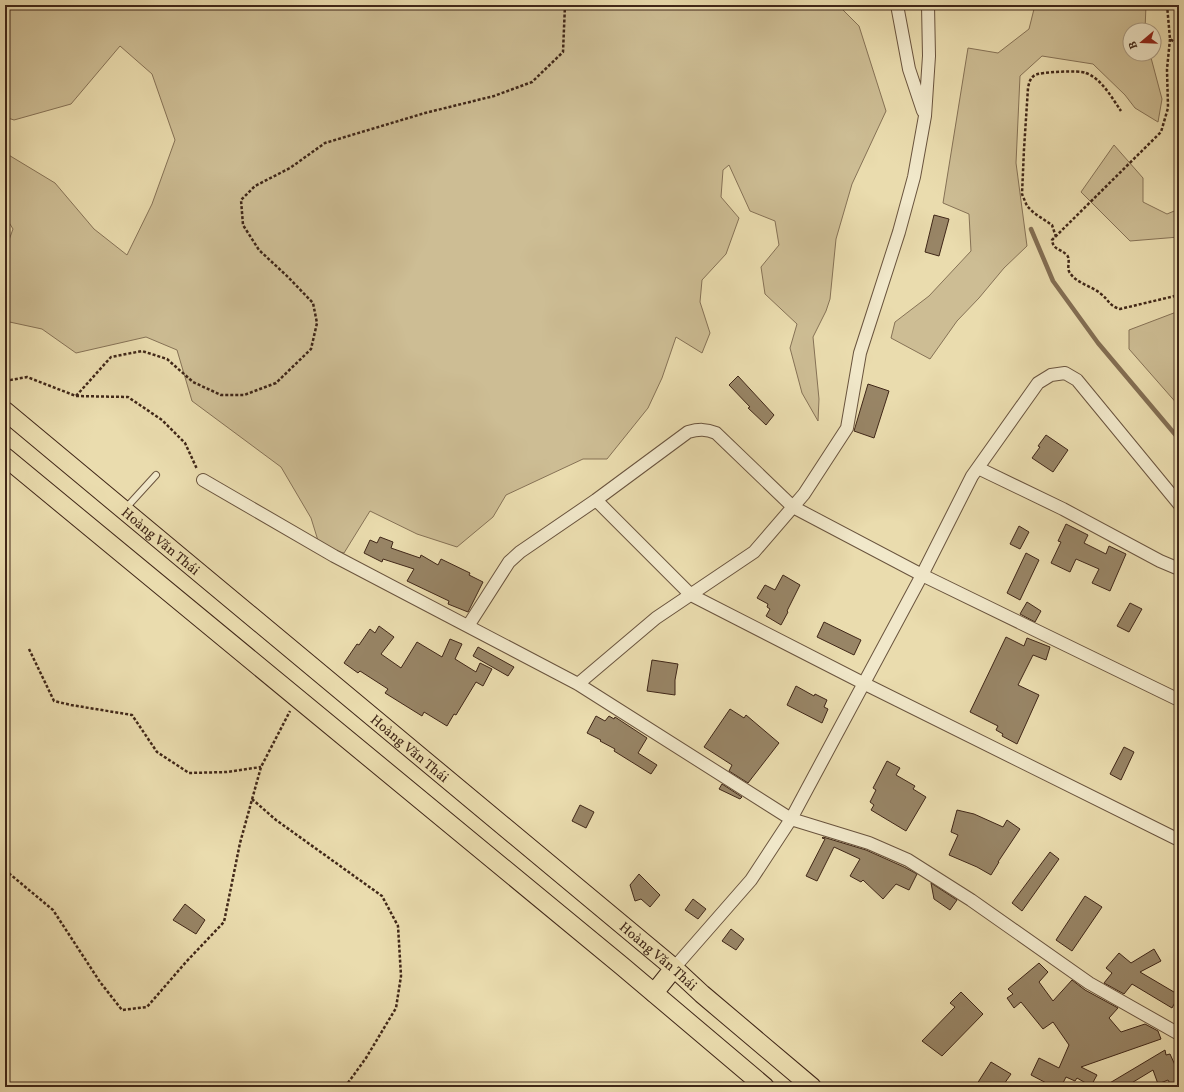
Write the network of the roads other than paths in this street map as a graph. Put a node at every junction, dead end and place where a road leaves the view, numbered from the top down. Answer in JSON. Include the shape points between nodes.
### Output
{"nodes":[{"id":1,"x":897,"y":5,"type":"edge"},
{"id":2,"x":928,"y":5,"type":"edge"},
{"id":3,"x":925,"y":116,"type":"junction"},
{"id":4,"x":5,"y":411,"type":"edge"},
{"id":5,"x":5,"y":457,"type":"edge"},
{"id":6,"x":978,"y":468,"type":"junction"},
{"id":7,"x":156,"y":476,"type":"dead end"},
{"id":8,"x":203,"y":480,"type":"road end"},
{"id":9,"x":596,"y":500,"type":"junction"},
{"id":10,"x":1179,"y":504,"type":"edge"},
{"id":11,"x":793,"y":507,"type":"junction"},
{"id":12,"x":124,"y":511,"type":"junction"},
{"id":13,"x":1179,"y":569,"type":"edge"},
{"id":14,"x":922,"y":575,"type":"junction"},
{"id":15,"x":691,"y":595,"type":"junction"},
{"id":16,"x":468,"y":626,"type":"junction"},
{"id":17,"x":578,"y":684,"type":"junction"},
{"id":18,"x":865,"y":684,"type":"junction"},
{"id":19,"x":1179,"y":700,"type":"edge"},
{"id":20,"x":791,"y":819,"type":"junction"},
{"id":21,"x":1179,"y":840,"type":"edge"},
{"id":22,"x":674,"y":968,"type":"junction"},
{"id":23,"x":654,"y":993,"type":"junction"},
{"id":24,"x":1179,"y":1034,"type":"edge"},
{"id":25,"x":765,"y":1087,"type":"edge"},
{"id":26,"x":812,"y":1087,"type":"edge"}],
"edges":[{"from":1,"to":3,"type":"street","via":[[909,69]]},
{"from":2,"to":3,"type":"street","via":[[929,56]]},
{"from":3,"to":11,"type":"street","via":[[914,177],[899,232],[860,354],[847,428]]},
{"from":4,"to":12,"type":"main road","name":"Hoàng Văn Thái"},
{"from":5,"to":23,"type":"main road"},
{"from":6,"to":10,"type":"street","via":[[1038,384],[1051,374],[1065,372],[1077,380]]},
{"from":6,"to":13,"type":"street"},
{"from":6,"to":14,"type":"street"},
{"from":7,"to":12,"type":"lane"},
{"from":8,"to":16,"type":"street","via":[[334,556]]},
{"from":9,"to":11,"type":"street","via":[[688,432],[707,429],[716,433]]},
{"from":9,"to":15,"type":"street"},
{"from":9,"to":16,"type":"street","via":[[509,562]]},
{"from":11,"to":14,"type":"street"},
{"from":11,"to":15,"type":"street","via":[[754,552]]},
{"from":12,"to":22,"type":"main road","name":"Hoàng Văn Thái"},
{"from":14,"to":18,"type":"street"},
{"from":14,"to":19,"type":"street"},
{"from":15,"to":17,"type":"street","via":[[656,618]]},
{"from":15,"to":18,"type":"street"},
{"from":16,"to":17,"type":"street"},
{"from":17,"to":20,"type":"street"},
{"from":18,"to":20,"type":"street"},
{"from":18,"to":21,"type":"street"},
{"from":20,"to":22,"type":"street","via":[[751,880]]},
{"from":20,"to":24,"type":"street","via":[[869,843],[908,860],[1088,983]]},
{"from":22,"to":23,"type":"main road"},
{"from":22,"to":26,"type":"main road","name":"Hoàng Văn Thái"},
{"from":23,"to":25,"type":"main road"}]}
